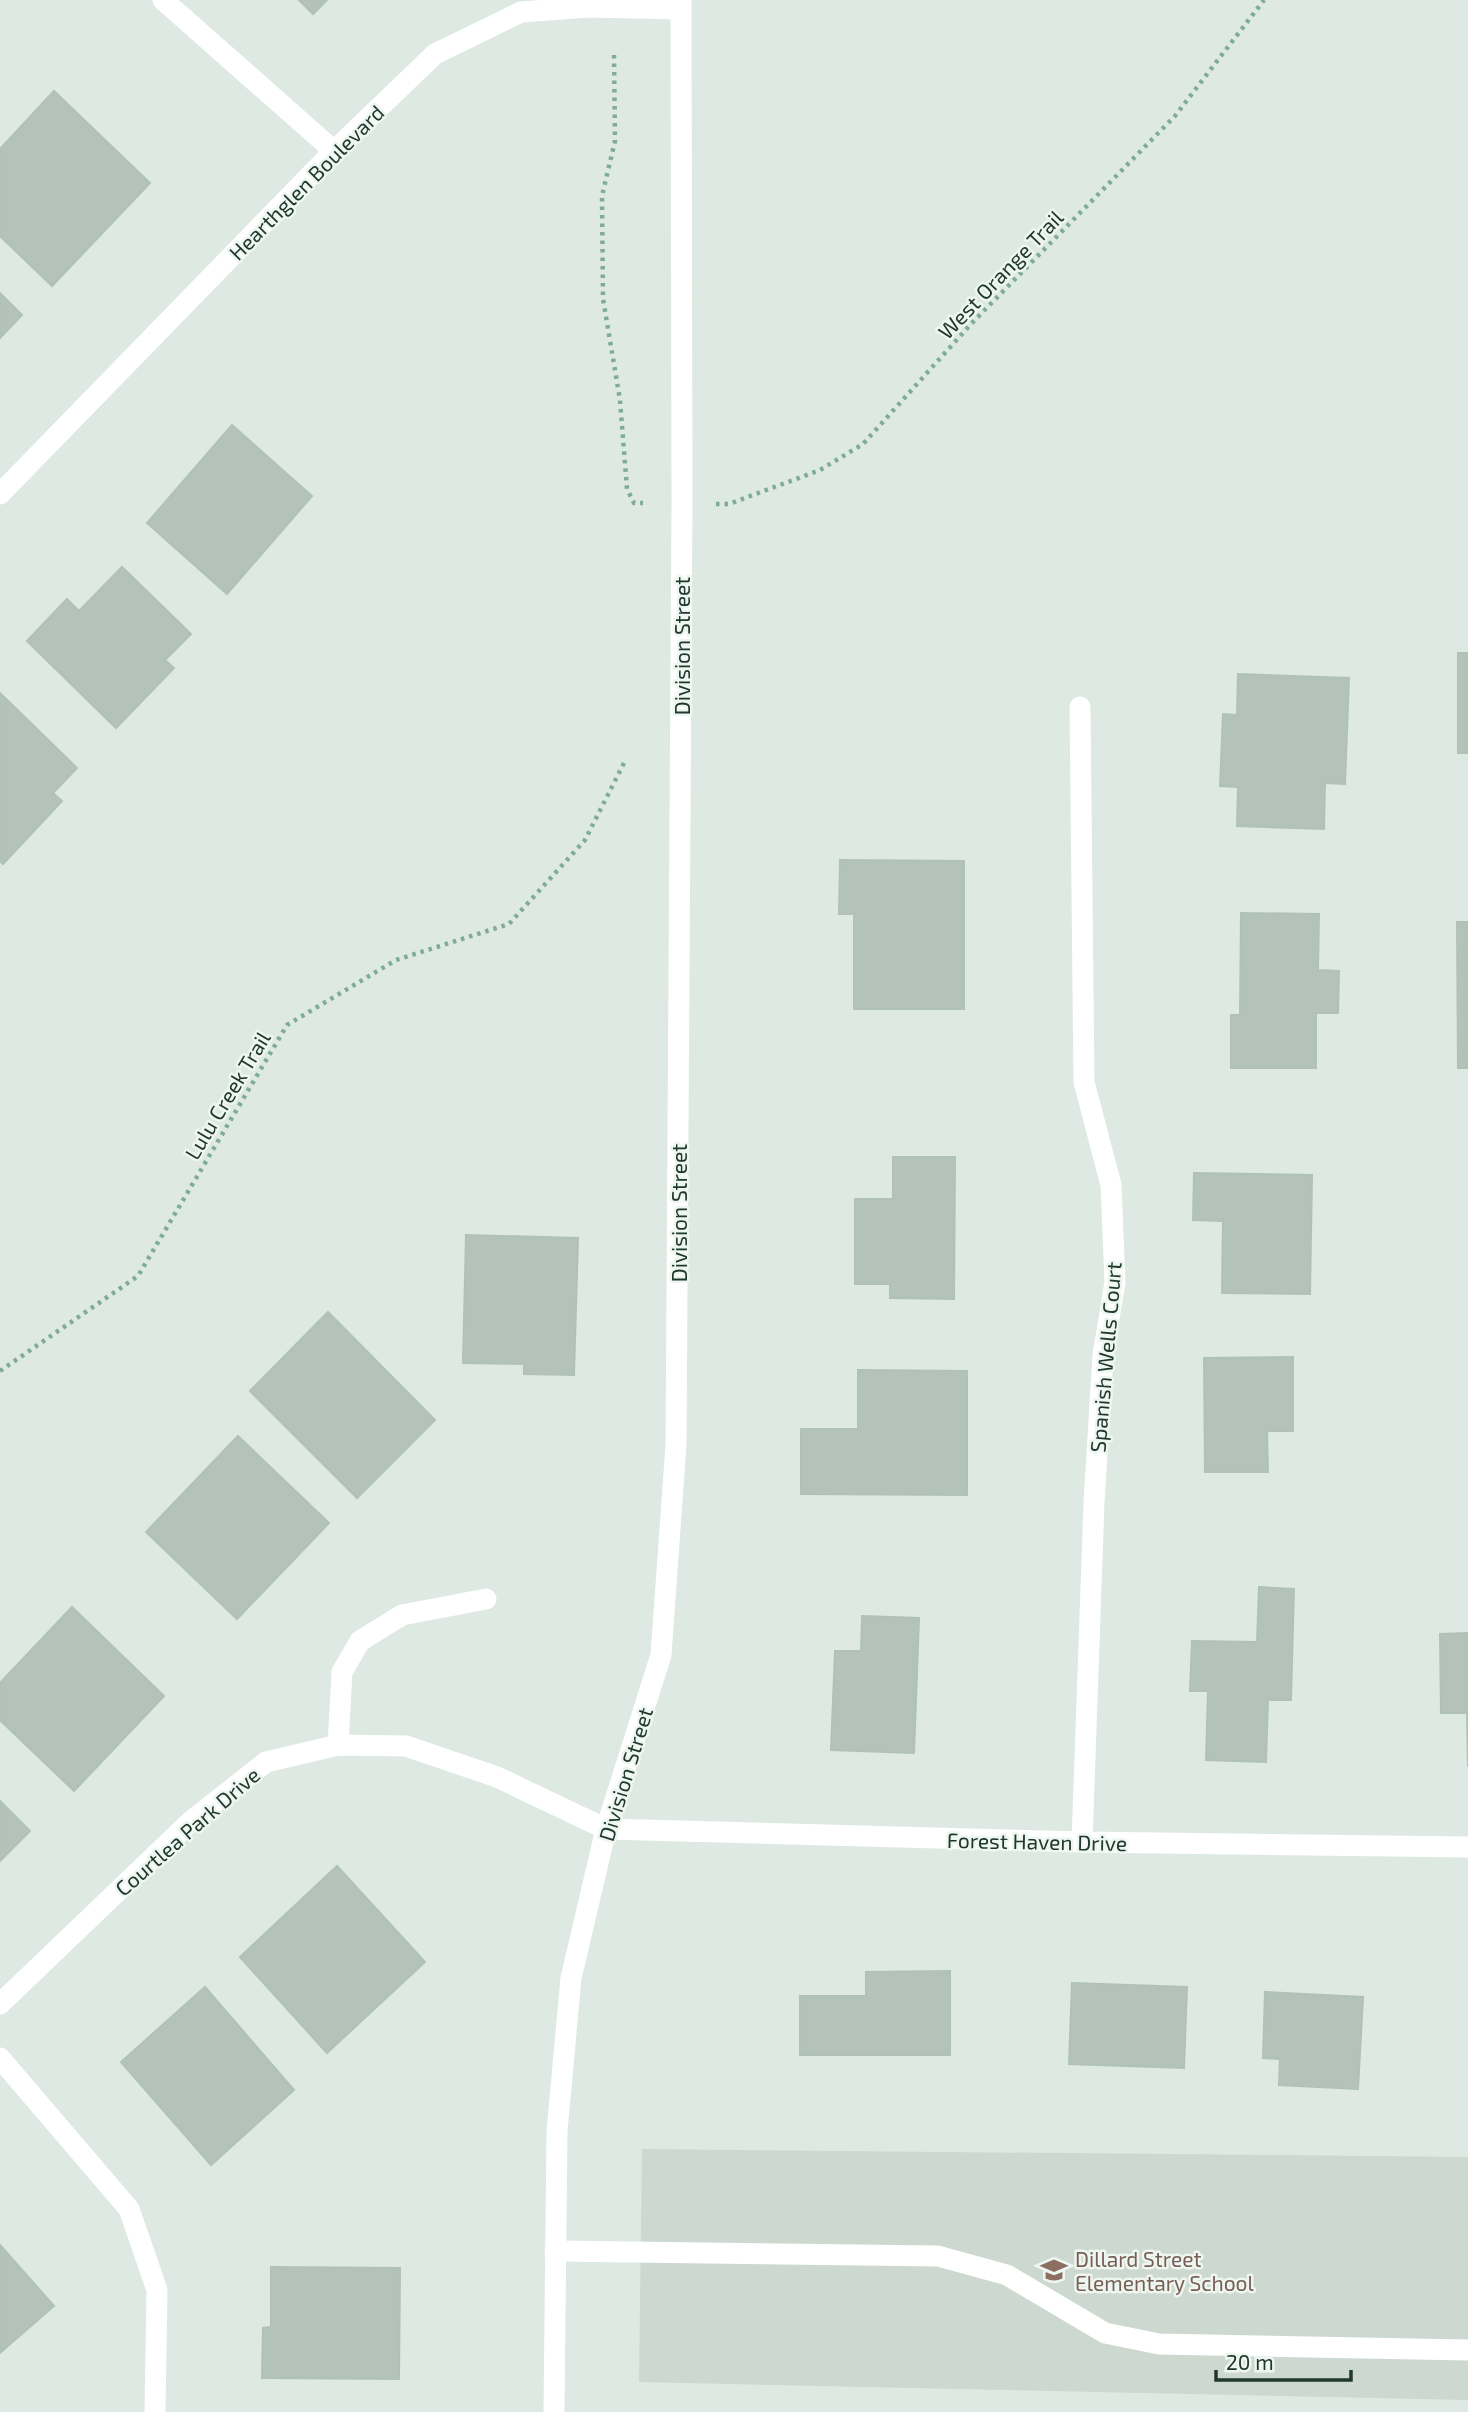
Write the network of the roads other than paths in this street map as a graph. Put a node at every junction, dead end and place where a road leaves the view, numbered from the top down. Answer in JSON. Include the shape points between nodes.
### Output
{"nodes":[{"id":1,"x":163,"y":0,"type":"edge"},
{"id":2,"x":681,"y":4,"type":"edge"},
{"id":3,"x":334,"y":151,"type":"junction"},
{"id":4,"x":0,"y":494,"type":"edge"},
{"id":5,"x":1080,"y":707,"type":"dead end"},
{"id":6,"x":486,"y":1599,"type":"dead end"},
{"id":7,"x":338,"y":1745,"type":"junction"},
{"id":8,"x":606,"y":1829,"type":"junction"},
{"id":9,"x":1082,"y":1842,"type":"junction"},
{"id":10,"x":1468,"y":1847,"type":"edge"},
{"id":11,"x":0,"y":2004,"type":"edge"},
{"id":12,"x":0,"y":2057,"type":"edge"},
{"id":13,"x":555,"y":2251,"type":"junction"},
{"id":14,"x":1468,"y":2350,"type":"edge"},
{"id":15,"x":155,"y":2412,"type":"edge"},
{"id":16,"x":554,"y":2412,"type":"edge"}],
"edges":[{"from":1,"to":3,"type":"street"},
{"from":2,"to":3,"type":"street","name":"Hearthglen Boulevard","via":[[521,12],[435,54]]},
{"from":2,"to":8,"type":"street","name":"Division Street","via":[[676,1444],[661,1655]]},
{"from":3,"to":4,"type":"street","name":"Hearthglen Boulevard"},
{"from":5,"to":9,"type":"street","name":"Spanish Wells Court","via":[[1084,1082],[1111,1185],[1115,1282],[1103,1355],[1094,1503]]},
{"from":6,"to":7,"type":"street","via":[[402,1615],[360,1641],[342,1672]]},
{"from":7,"to":8,"type":"street","name":"Courtlea Park Drive","via":[[406,1746],[497,1777]]},
{"from":7,"to":11,"type":"street","name":"Courtlea Park Drive","via":[[266,1762],[190,1822]]},
{"from":8,"to":9,"type":"street","name":"Forest Haven Drive"},
{"from":8,"to":13,"type":"street","name":"Division Street","via":[[571,1978],[557,2132]]},
{"from":9,"to":10,"type":"street","name":"Forest Haven Drive"},
{"from":12,"to":15,"type":"street","via":[[129,2209],[157,2290]]},
{"from":13,"to":14,"type":"street","via":[[938,2256],[1007,2275],[1105,2333],[1159,2344]]},
{"from":13,"to":16,"type":"street","name":"Division Street"}]}
